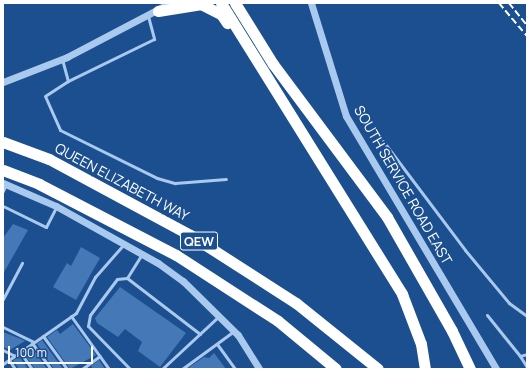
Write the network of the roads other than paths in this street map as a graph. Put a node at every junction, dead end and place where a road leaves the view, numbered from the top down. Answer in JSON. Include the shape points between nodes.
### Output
{"nodes":[{"id":1,"x":170,"y":3,"type":"edge"},
{"id":2,"x":221,"y":3,"type":"edge"},
{"id":3,"x":235,"y":3,"type":"edge"},
{"id":4,"x":311,"y":3,"type":"edge"},
{"id":5,"x":158,"y":11,"type":"junction"},
{"id":6,"x":148,"y":16,"type":"junction"},
{"id":7,"x":248,"y":46,"type":"junction"},
{"id":8,"x":62,"y":59,"type":"junction"},
{"id":9,"x":68,"y":81,"type":"junction"},
{"id":10,"x":3,"y":82,"type":"edge"},
{"id":11,"x":383,"y":141,"type":"dead end"},
{"id":12,"x":3,"y":142,"type":"edge"},
{"id":13,"x":3,"y":170,"type":"edge"},
{"id":14,"x":226,"y":179,"type":"dead end"},
{"id":15,"x":4,"y":186,"type":"edge"},
{"id":16,"x":3,"y":206,"type":"edge"},
{"id":17,"x":56,"y":206,"type":"junction"},
{"id":18,"x":124,"y":244,"type":"junction"},
{"id":19,"x":142,"y":254,"type":"junction"},
{"id":20,"x":22,"y":263,"type":"dead end"},
{"id":21,"x":127,"y":278,"type":"junction"},
{"id":22,"x":3,"y":299,"type":"edge"},
{"id":23,"x":220,"y":315,"type":"junction"},
{"id":24,"x":487,"y":315,"type":"dead end"},
{"id":25,"x":71,"y":316,"type":"junction"},
{"id":26,"x":527,"y":316,"type":"edge"},
{"id":27,"x":3,"y":327,"type":"edge"},
{"id":28,"x":234,"y":330,"type":"junction"},
{"id":29,"x":200,"y":334,"type":"junction"},
{"id":30,"x":43,"y":336,"type":"junction"},
{"id":31,"x":33,"y":343,"type":"junction"},
{"id":32,"x":217,"y":344,"type":"junction"},
{"id":33,"x":3,"y":350,"type":"edge"},
{"id":34,"x":20,"y":352,"type":"junction"},
{"id":35,"x":527,"y":354,"type":"edge"},
{"id":36,"x":15,"y":356,"type":"junction"},
{"id":37,"x":100,"y":356,"type":"junction"},
{"id":38,"x":520,"y":356,"type":"junction"},
{"id":39,"x":9,"y":360,"type":"junction"},
{"id":40,"x":3,"y":364,"type":"edge"},
{"id":41,"x":527,"y":367,"type":"edge"},
{"id":42,"x":15,"y":369,"type":"edge"},
{"id":43,"x":32,"y":369,"type":"edge"},
{"id":44,"x":51,"y":369,"type":"edge"},
{"id":45,"x":67,"y":369,"type":"edge"},
{"id":46,"x":82,"y":369,"type":"edge"},
{"id":47,"x":109,"y":369,"type":"edge"},
{"id":48,"x":130,"y":369,"type":"edge"},
{"id":49,"x":162,"y":369,"type":"edge"},
{"id":50,"x":182,"y":369,"type":"edge"},
{"id":51,"x":235,"y":369,"type":"edge"},
{"id":52,"x":259,"y":369,"type":"edge"},
{"id":53,"x":336,"y":369,"type":"edge"},
{"id":54,"x":378,"y":369,"type":"edge"},
{"id":55,"x":425,"y":369,"type":"edge"},
{"id":56,"x":470,"y":369,"type":"edge"},
{"id":57,"x":496,"y":369,"type":"edge"}],
"edges":[{"from":1,"to":5,"type":"street"},
{"from":2,"to":7,"type":"highway"},
{"from":3,"to":56,"type":"highway","via":[[273,64],[386,217],[452,331]]},
{"from":4,"to":57,"type":"street","name":"SOUTH SERVICE ROAD EAST","via":[[346,116]]},
{"from":5,"to":6,"type":"street"},
{"from":5,"to":7,"type":"highway","via":[[188,4],[212,8]]},
{"from":6,"to":8,"type":"street"},
{"from":6,"to":9,"type":"lane","via":[[154,39]]},
{"from":7,"to":55,"type":"highway","via":[[402,294],[421,344]]},
{"from":8,"to":9,"type":"lane"},
{"from":8,"to":10,"type":"street"},
{"from":9,"to":14,"type":"lane","via":[[45,96],[60,130],[69,136],[157,178],[175,183]]},
{"from":11,"to":26,"type":"lane","via":[[465,250],[510,303]]},
{"from":12,"to":54,"type":"highway","name":"QUEEN ELIZABETH WAY","number":"QEW","via":[[50,159],[190,235],[296,303]]},
{"from":13,"to":53,"type":"highway","number":"QEW","via":[[39,184],[176,255],[278,321]]},
{"from":15,"to":17,"type":"street"},
{"from":16,"to":17,"type":"lane","via":[[46,227]]},
{"from":17,"to":18,"type":"street"},
{"from":18,"to":19,"type":"street"},
{"from":18,"to":25,"type":"lane","via":[[95,277]]},
{"from":19,"to":21,"type":"lane"},
{"from":19,"to":23,"type":"street","via":[[183,281]]},
{"from":20,"to":22,"type":"lane"},
{"from":21,"to":29,"type":"lane","via":[[156,297]]},
{"from":21,"to":48,"type":"lane","via":[[117,278],[90,315],[88,326]]},
{"from":23,"to":28,"type":"street"},
{"from":23,"to":29,"type":"lane"},
{"from":24,"to":38,"type":"lane"},
{"from":25,"to":30,"type":"lane"},
{"from":25,"to":37,"type":"lane"},
{"from":27,"to":31,"type":"lane"},
{"from":28,"to":32,"type":"lane"},
{"from":28,"to":52,"type":"street"},
{"from":29,"to":49,"type":"lane"},
{"from":30,"to":31,"type":"lane"},
{"from":30,"to":45,"type":"lane"},
{"from":31,"to":34,"type":"lane"},
{"from":31,"to":44,"type":"lane"},
{"from":32,"to":50,"type":"lane"},
{"from":32,"to":51,"type":"lane"},
{"from":33,"to":36,"type":"lane"},
{"from":34,"to":36,"type":"lane"},
{"from":34,"to":43,"type":"lane"},
{"from":35,"to":38,"type":"lane"},
{"from":36,"to":39,"type":"lane"},
{"from":37,"to":46,"type":"lane"},
{"from":37,"to":47,"type":"lane"},
{"from":38,"to":41,"type":"lane"},
{"from":39,"to":40,"type":"lane"},
{"from":39,"to":42,"type":"lane"}]}
